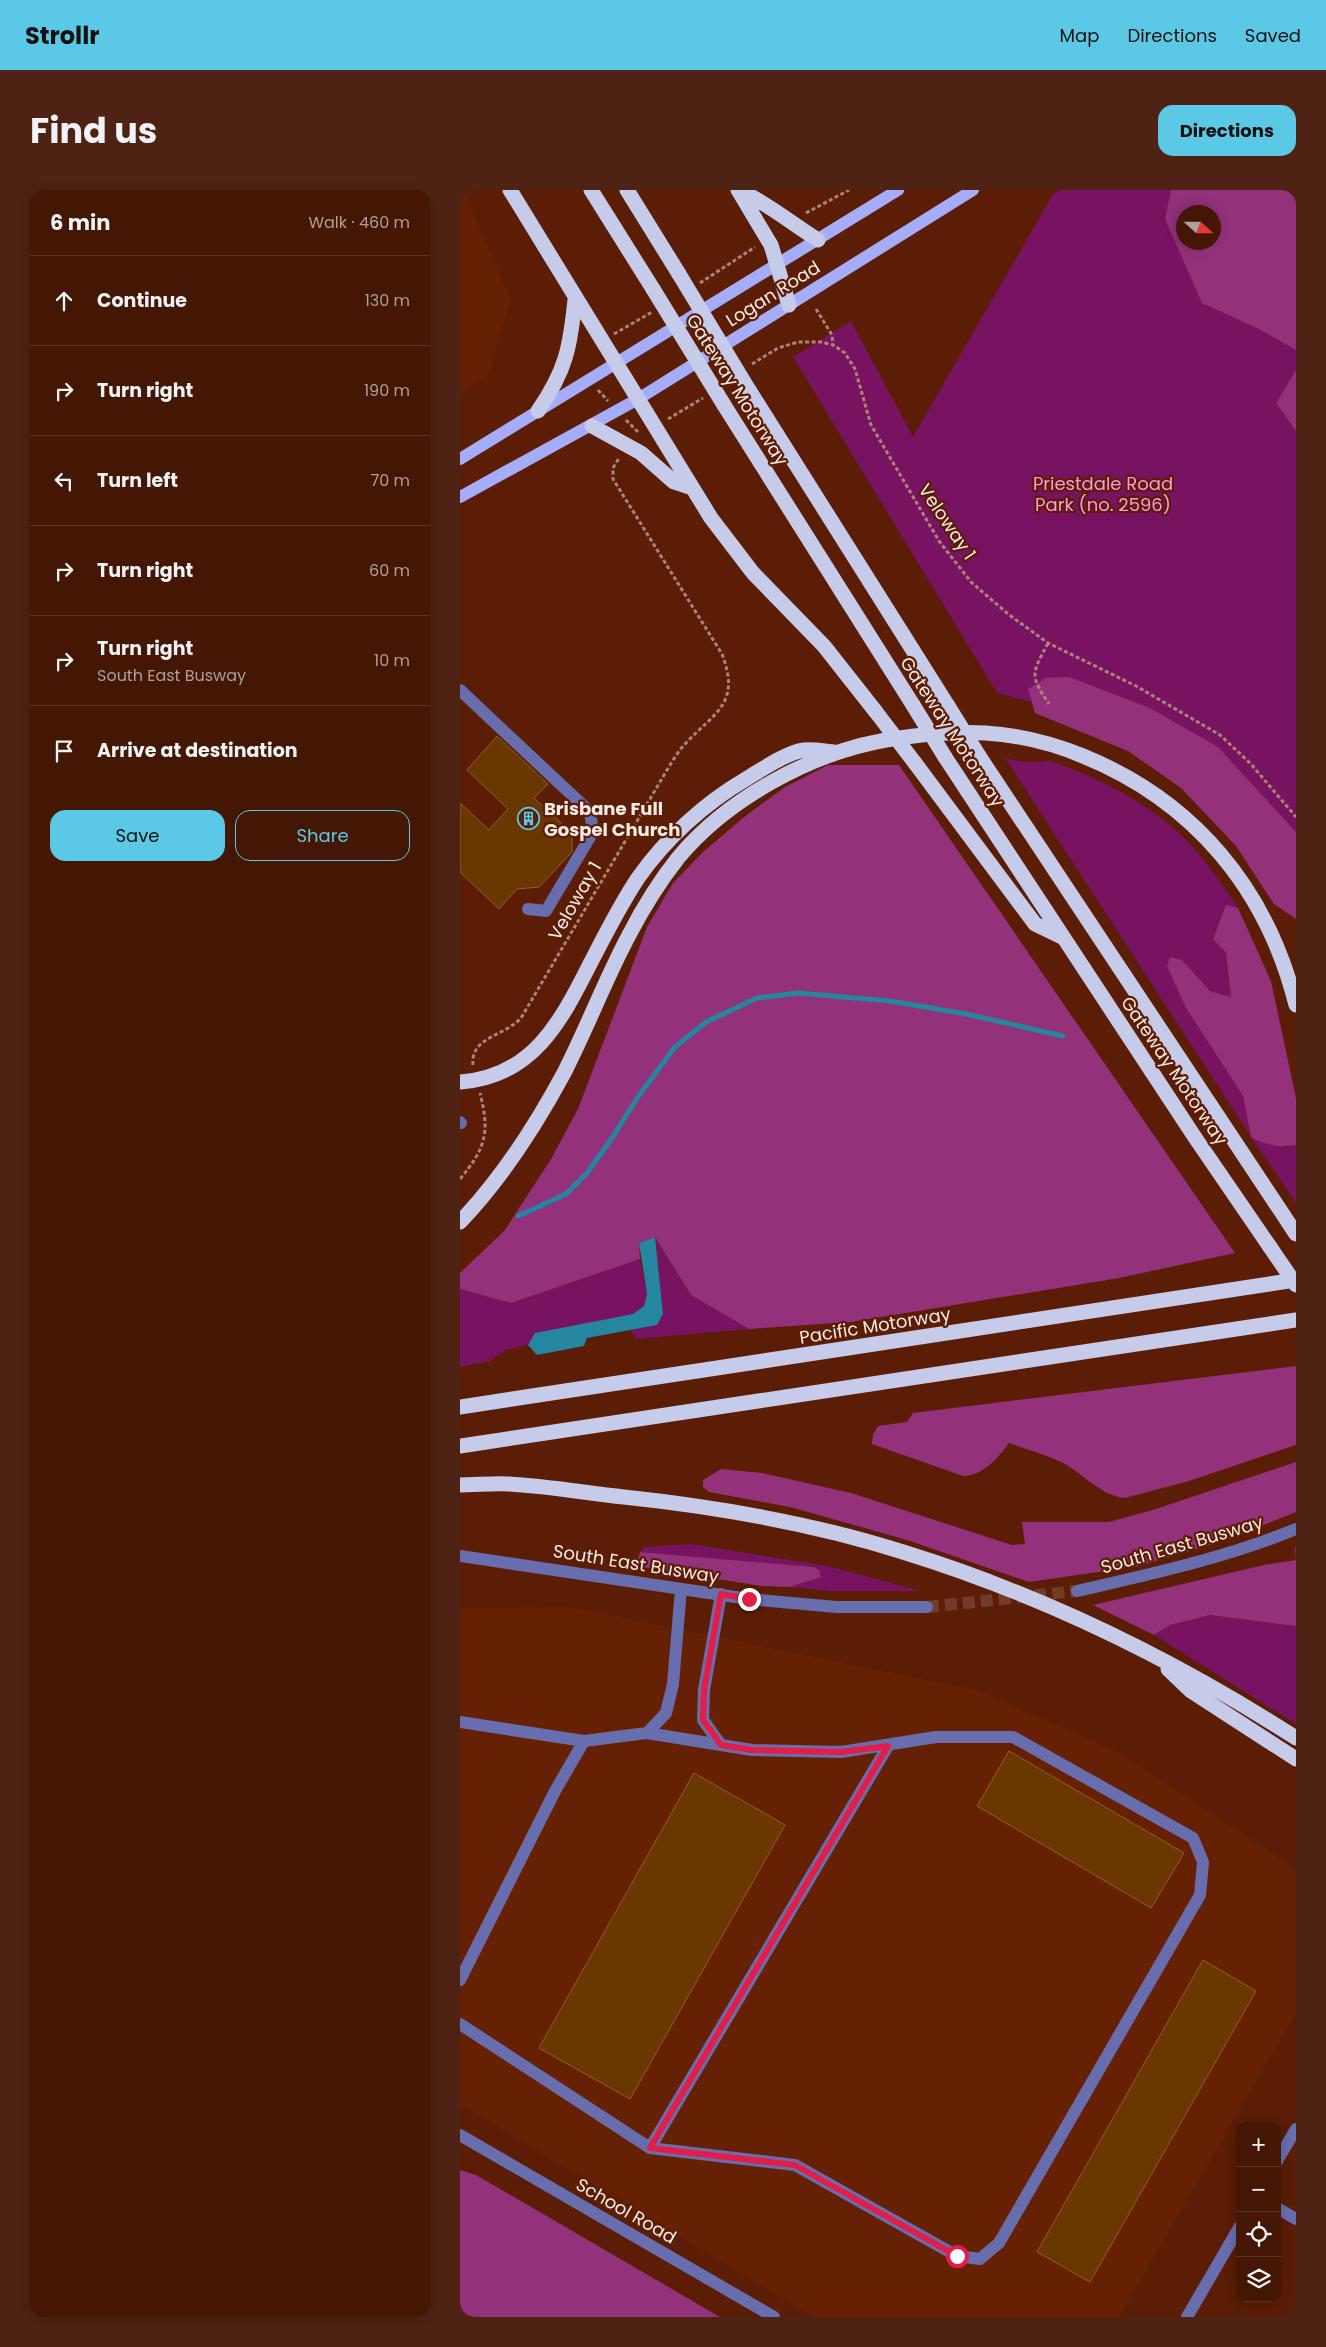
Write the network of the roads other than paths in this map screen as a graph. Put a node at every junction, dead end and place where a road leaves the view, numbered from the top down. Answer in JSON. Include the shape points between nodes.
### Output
{"nodes":[{"id":1,"x":510,"y":190,"type":"edge"},
{"id":2,"x":591,"y":190,"type":"edge"},
{"id":3,"x":627,"y":190,"type":"edge"},
{"id":4,"x":738,"y":190,"type":"edge"},
{"id":5,"x":898,"y":190,"type":"edge"},
{"id":6,"x":973,"y":190,"type":"edge"},
{"id":7,"x":818,"y":240,"type":"junction"},
{"id":8,"x":778,"y":264,"type":"junction"},
{"id":9,"x":575,"y":300,"type":"junction"},
{"id":10,"x":789,"y":305,"type":"junction"},
{"id":11,"x":616,"y":364,"type":"junction"},
{"id":12,"x":638,"y":399,"type":"junction"},
{"id":13,"x":538,"y":411,"type":"junction"},
{"id":14,"x":592,"y":426,"type":"junction"},
{"id":15,"x":460,"y":460,"type":"edge"},
{"id":16,"x":692,"y":488,"type":"junction"},
{"id":17,"x":460,"y":497,"type":"edge"},
{"id":18,"x":460,"y":690,"type":"edge"},
{"id":19,"x":838,"y":752,"type":"junction"},
{"id":20,"x":528,"y":909,"type":"dead end"},
{"id":21,"x":1063,"y":938,"type":"junction"},
{"id":22,"x":1296,"y":1005,"type":"edge"},
{"id":23,"x":460,"y":1082,"type":"edge"},
{"id":24,"x":460,"y":1222,"type":"edge"},
{"id":25,"x":1296,"y":1234,"type":"edge"},
{"id":26,"x":1296,"y":1280,"type":"edge"},
{"id":27,"x":1296,"y":1285,"type":"edge"},
{"id":28,"x":1296,"y":1320,"type":"edge"},
{"id":29,"x":460,"y":1407,"type":"edge"},
{"id":30,"x":460,"y":1446,"type":"edge"},
{"id":31,"x":460,"y":1485,"type":"edge"},
{"id":32,"x":1296,"y":1529,"type":"edge"},
{"id":33,"x":460,"y":1556,"type":"edge"},
{"id":34,"x":681,"y":1589,"type":"junction"},
{"id":35,"x":1077,"y":1591,"type":"tunnel mouth"},
{"id":36,"x":721,"y":1594,"type":"junction"},
{"id":37,"x":928,"y":1607,"type":"tunnel mouth"},
{"id":38,"x":1152,"y":1655,"type":"junction"},
{"id":39,"x":460,"y":1722,"type":"edge"},
{"id":40,"x":648,"y":1733,"type":"junction"},
{"id":41,"x":1296,"y":1738,"type":"edge"},
{"id":42,"x":584,"y":1741,"type":"junction"},
{"id":43,"x":721,"y":1745,"type":"junction"},
{"id":44,"x":888,"y":1746,"type":"junction"},
{"id":45,"x":1296,"y":1759,"type":"edge"},
{"id":46,"x":460,"y":1980,"type":"edge"},
{"id":47,"x":460,"y":2024,"type":"edge"},
{"id":48,"x":1296,"y":2129,"type":"edge"},
{"id":49,"x":460,"y":2135,"type":"edge"},
{"id":50,"x":650,"y":2148,"type":"junction"},
{"id":51,"x":1281,"y":2154,"type":"edge"},
{"id":52,"x":1281,"y":2210,"type":"edge"},
{"id":53,"x":1296,"y":2219,"type":"edge"},
{"id":54,"x":1236,"y":2233,"type":"edge"},
{"id":55,"x":774,"y":2317,"type":"edge"},
{"id":56,"x":1187,"y":2317,"type":"edge"}],
"edges":[{"from":1,"to":9,"type":"highway"},
{"from":2,"to":21,"type":"highway","name":"Gateway Motorway","bridge":true,"via":[[945,757]]},
{"from":3,"to":25,"type":"highway","name":"Gateway Motorway","bridge":true,"via":[[979,756]]},
{"from":4,"to":7,"type":"highway","via":[[758,199]]},
{"from":4,"to":8,"type":"highway"},
{"from":5,"to":7,"type":"main road","name":"Logan Road"},
{"from":6,"to":10,"type":"main road","name":"Logan Road"},
{"from":7,"to":8,"type":"main road","name":"Logan Road"},
{"from":8,"to":10,"type":"highway"},
{"from":8,"to":11,"type":"main road","name":"Logan Road"},
{"from":9,"to":11,"type":"highway"},
{"from":9,"to":13,"type":"highway","via":[[571,344],[564,365]]},
{"from":10,"to":12,"type":"main road","name":"Logan Road"},
{"from":11,"to":12,"type":"highway"},
{"from":11,"to":13,"type":"main road","name":"Logan Road"},
{"from":12,"to":14,"type":"main road","name":"Logan Road"},
{"from":12,"to":16,"type":"highway"},
{"from":13,"to":15,"type":"main road","name":"Logan Road"},
{"from":14,"to":16,"type":"highway","via":[[641,453],[674,482]]},
{"from":14,"to":17,"type":"main road","name":"Logan Road"},
{"from":16,"to":21,"type":"highway","bridge":true,"via":[[753,573],[824,646],[876,712],[1035,924]]},
{"from":18,"to":20,"type":"street","via":[[590,812],[593,832],[546,911]]},
{"from":19,"to":22,"type":"highway","via":[[874,742],[936,732],[991,732],[1046,742],[1123,774],[1194,826],[1242,881],[1279,950]]},
{"from":19,"to":23,"type":"highway","via":[[803,750],[786,757],[738,784],[700,812],[639,877],[562,1016],[544,1041],[532,1053],[505,1069]]},
{"from":19,"to":24,"type":"highway","via":[[758,790],[680,856],[628,937],[566,1070],[545,1107],[497,1180]]},
{"from":21,"to":27,"type":"highway","name":"Gateway Motorway","bridge":true},
{"from":26,"to":29,"type":"highway","name":"Pacific Motorway"},
{"from":28,"to":30,"type":"highway"},
{"from":31,"to":38,"type":"highway","via":[[509,1484],[682,1503],[815,1528],[902,1551],[1037,1600]]},
{"from":32,"to":35,"type":"street","name":"South East Busway","via":[[1181,1567]]},
{"from":33,"to":34,"type":"street","name":"South East Busway"},
{"from":34,"to":36,"type":"street","name":"South East Busway"},
{"from":34,"to":40,"type":"street","via":[[673,1684],[666,1713]]},
{"from":36,"to":37,"type":"street","name":"South East Busway","via":[[836,1607]]},
{"from":36,"to":43,"type":"street","via":[[704,1690],[703,1720]]},
{"from":38,"to":41,"type":"highway","via":[[1248,1707]]},
{"from":38,"to":45,"type":"highway","via":[[1191,1691]]},
{"from":39,"to":42,"type":"street"},
{"from":40,"to":42,"type":"street"},
{"from":40,"to":43,"type":"street"},
{"from":42,"to":46,"type":"street","via":[[555,1791]]},
{"from":43,"to":44,"type":"street","via":[[752,1750],[841,1752]]},
{"from":44,"to":50,"type":"street"},
{"from":44,"to":50,"type":"street","via":[[936,1737],[1013,1737],[1193,1838],[1203,1862],[1200,1895],[1000,2243],[980,2259],[957,2256],[795,2165]]},
{"from":47,"to":50,"type":"street"},
{"from":48,"to":51,"type":"street"},
{"from":49,"to":55,"type":"street","name":"School Road"},
{"from":52,"to":53,"type":"street"},
{"from":54,"to":56,"type":"street"}]}
